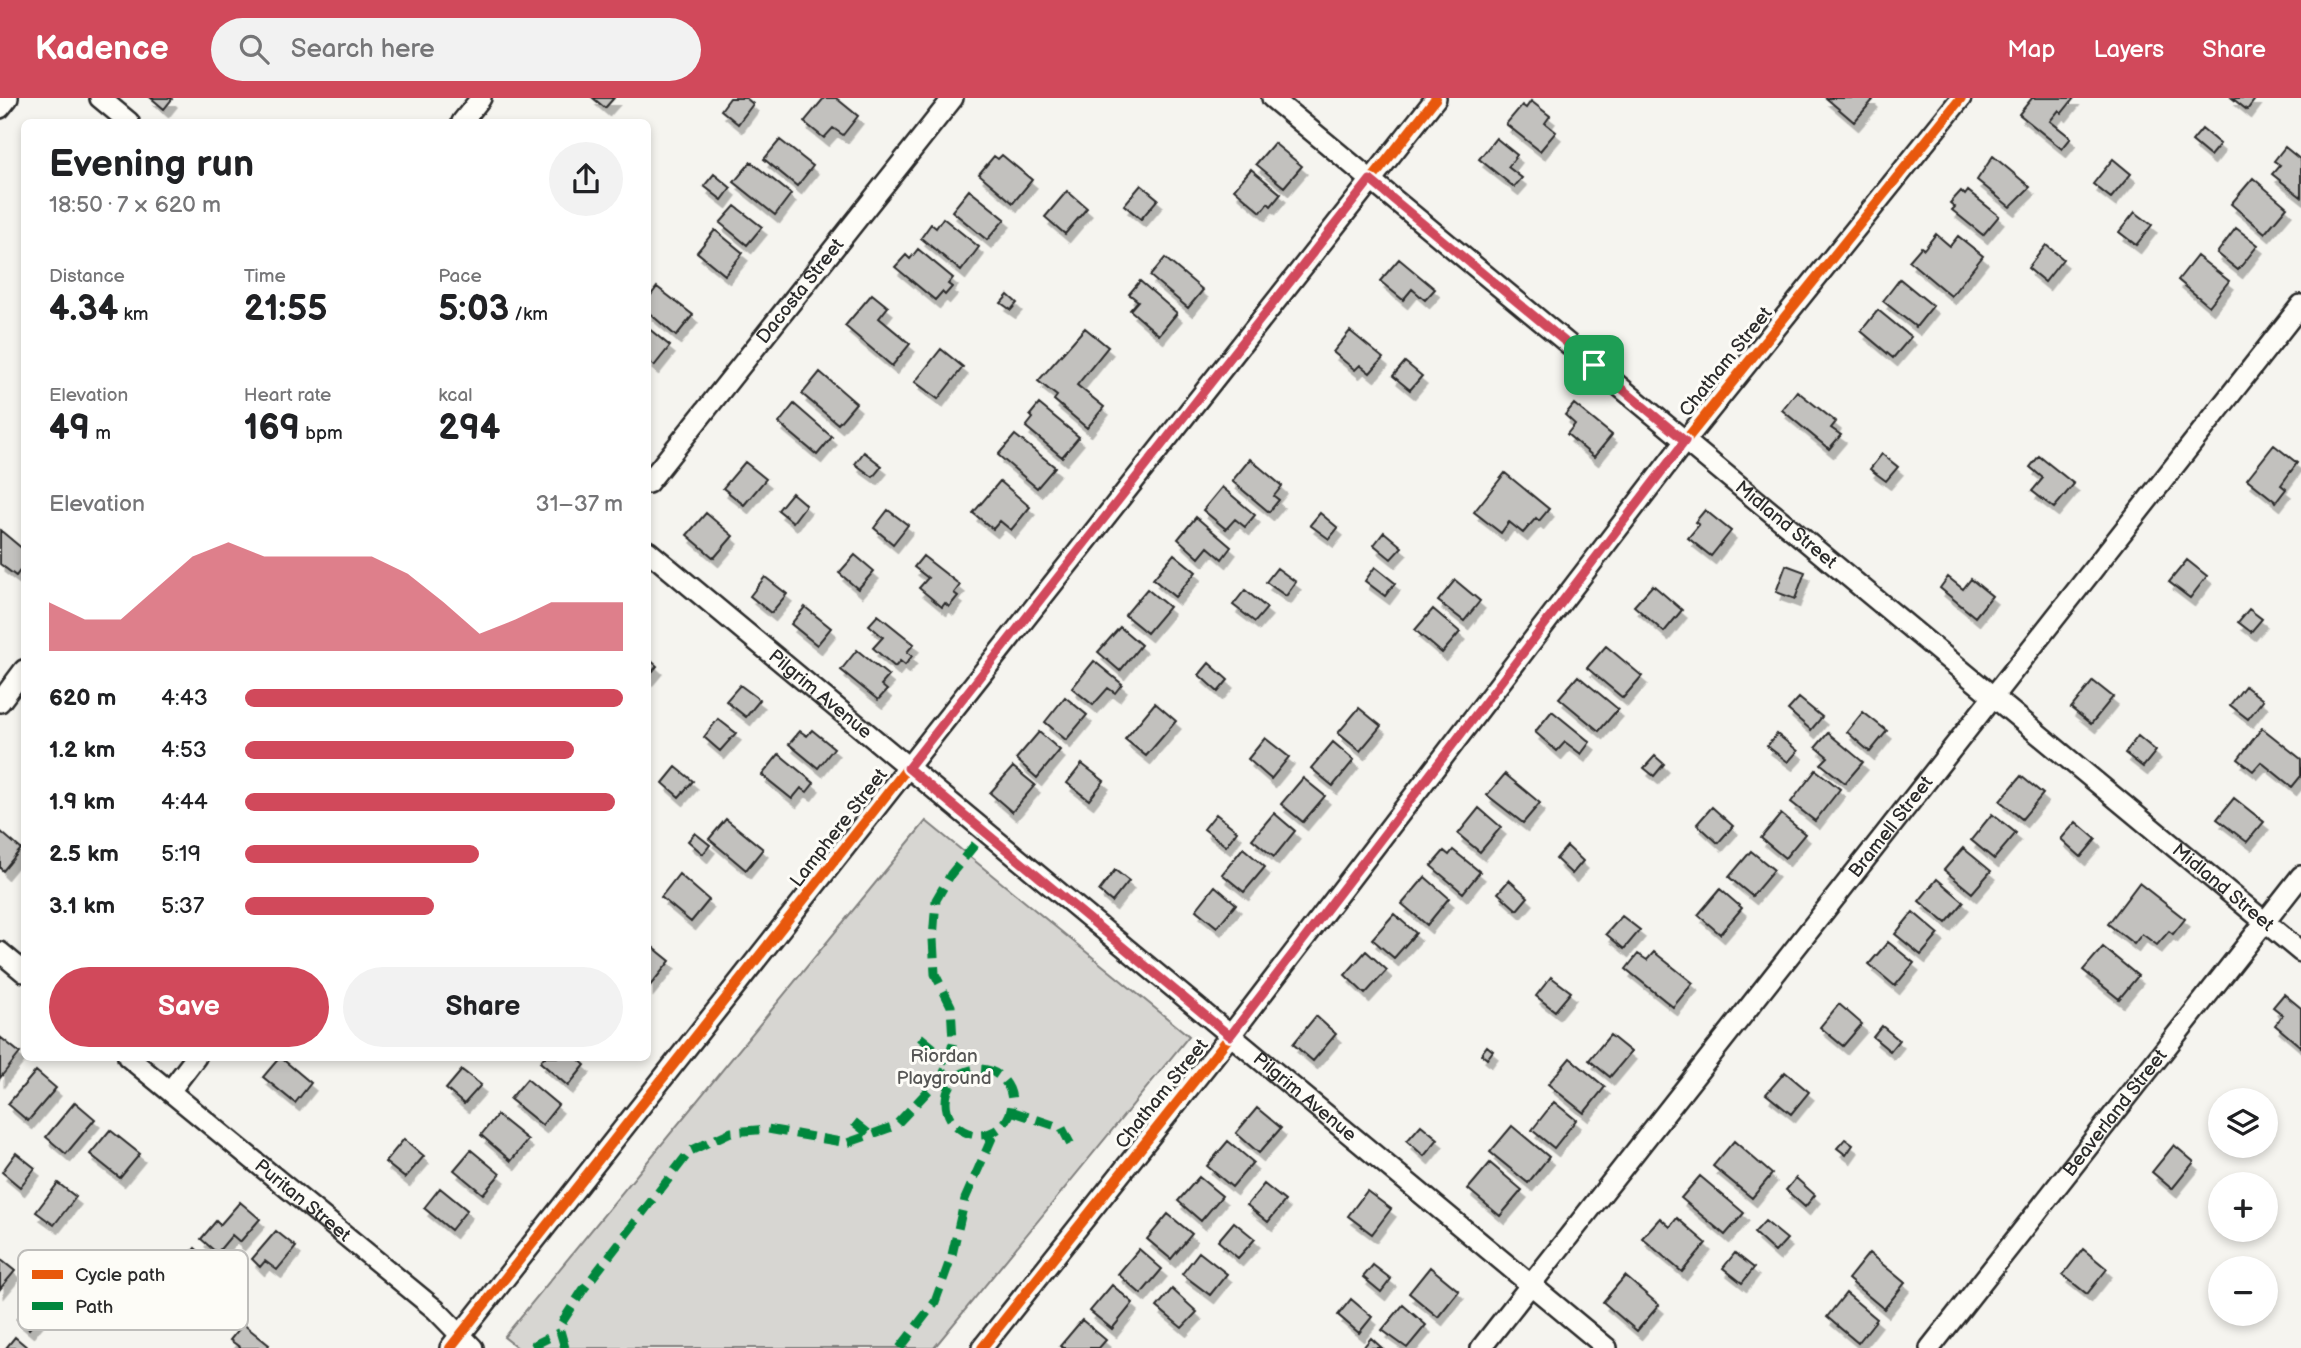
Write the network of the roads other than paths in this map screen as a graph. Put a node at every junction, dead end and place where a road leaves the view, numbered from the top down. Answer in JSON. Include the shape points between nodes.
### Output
{"nodes":[{"id":1,"x":8,"y":98,"type":"edge"},
{"id":2,"x":100,"y":98,"type":"edge"},
{"id":3,"x":481,"y":98,"type":"edge"},
{"id":4,"x":953,"y":98,"type":"edge"},
{"id":5,"x":1272,"y":98,"type":"edge"},
{"id":6,"x":1436,"y":98,"type":"edge"},
{"id":7,"x":1962,"y":98,"type":"edge"},
{"id":8,"x":0,"y":108,"type":"edge"},
{"id":9,"x":125,"y":119,"type":"edge"},
{"id":10,"x":464,"y":119,"type":"edge"},
{"id":11,"x":1370,"y":180,"type":"junction"},
{"id":12,"x":2301,"y":305,"type":"edge"},
{"id":13,"x":1685,"y":441,"type":"junction"},
{"id":14,"x":651,"y":479,"type":"edge"},
{"id":15,"x":651,"y":554,"type":"edge"},
{"id":16,"x":21,"y":674,"type":"edge"},
{"id":17,"x":1993,"y":696,"type":"junction"},
{"id":18,"x":0,"y":702,"type":"edge"},
{"id":19,"x":908,"y":768,"type":"junction"},
{"id":20,"x":2301,"y":876,"type":"edge"},
{"id":21,"x":2265,"y":922,"type":"junction"},
{"id":22,"x":0,"y":952,"type":"edge"},
{"id":23,"x":2301,"y":952,"type":"edge"},
{"id":24,"x":21,"y":970,"type":"edge"},
{"id":25,"x":1230,"y":1036,"type":"junction"},
{"id":26,"x":133,"y":1061,"type":"edge"},
{"id":27,"x":193,"y":1061,"type":"edge"},
{"id":28,"x":170,"y":1091,"type":"junction"},
{"id":29,"x":1530,"y":1285,"type":"junction"},
{"id":30,"x":461,"y":1344,"type":"edge"},
{"id":31,"x":982,"y":1348,"type":"edge"},
{"id":32,"x":1481,"y":1348,"type":"edge"},
{"id":33,"x":1607,"y":1348,"type":"edge"},
{"id":34,"x":1930,"y":1348,"type":"edge"}],
"edges":[{"from":1,"to":8,"type":"street"},
{"from":2,"to":9,"type":"street"},
{"from":3,"to":10,"type":"street"},
{"from":4,"to":14,"type":"street","name":"Dacosta Street"},
{"from":5,"to":11,"type":"street","name":"Midland Street"},
{"from":6,"to":11,"type":"street","name":"Lamphere Street"},
{"from":7,"to":13,"type":"street","name":"Chatham Street"},
{"from":11,"to":13,"type":"street","name":"Midland Street"},
{"from":11,"to":19,"type":"street","name":"Lamphere Street"},
{"from":12,"to":17,"type":"street","name":"Bramell Street"},
{"from":13,"to":17,"type":"street","name":"Midland Street"},
{"from":13,"to":25,"type":"street","name":"Chatham Street"},
{"from":15,"to":19,"type":"street","name":"Pilgrim Avenue"},
{"from":16,"to":18,"type":"street"},
{"from":17,"to":21,"type":"street","name":"Midland Street"},
{"from":17,"to":29,"type":"street","name":"Bramell Street"},
{"from":19,"to":25,"type":"street","name":"Pilgrim Avenue"},
{"from":19,"to":30,"type":"street","name":"Lamphere Street"},
{"from":20,"to":21,"type":"street","name":"Beaverland Street"},
{"from":21,"to":23,"type":"street","name":"Midland Street"},
{"from":21,"to":34,"type":"street","name":"Beaverland Street"},
{"from":22,"to":24,"type":"street"},
{"from":25,"to":29,"type":"street","name":"Pilgrim Avenue"},
{"from":25,"to":31,"type":"street","name":"Chatham Street"},
{"from":26,"to":28,"type":"street","name":"Puritan Street"},
{"from":27,"to":28,"type":"street"},
{"from":28,"to":30,"type":"street","name":"Puritan Street","via":[[436,1310]]},
{"from":29,"to":32,"type":"street","name":"Bramell Street"},
{"from":29,"to":33,"type":"street","name":"Pilgrim Avenue"}]}
